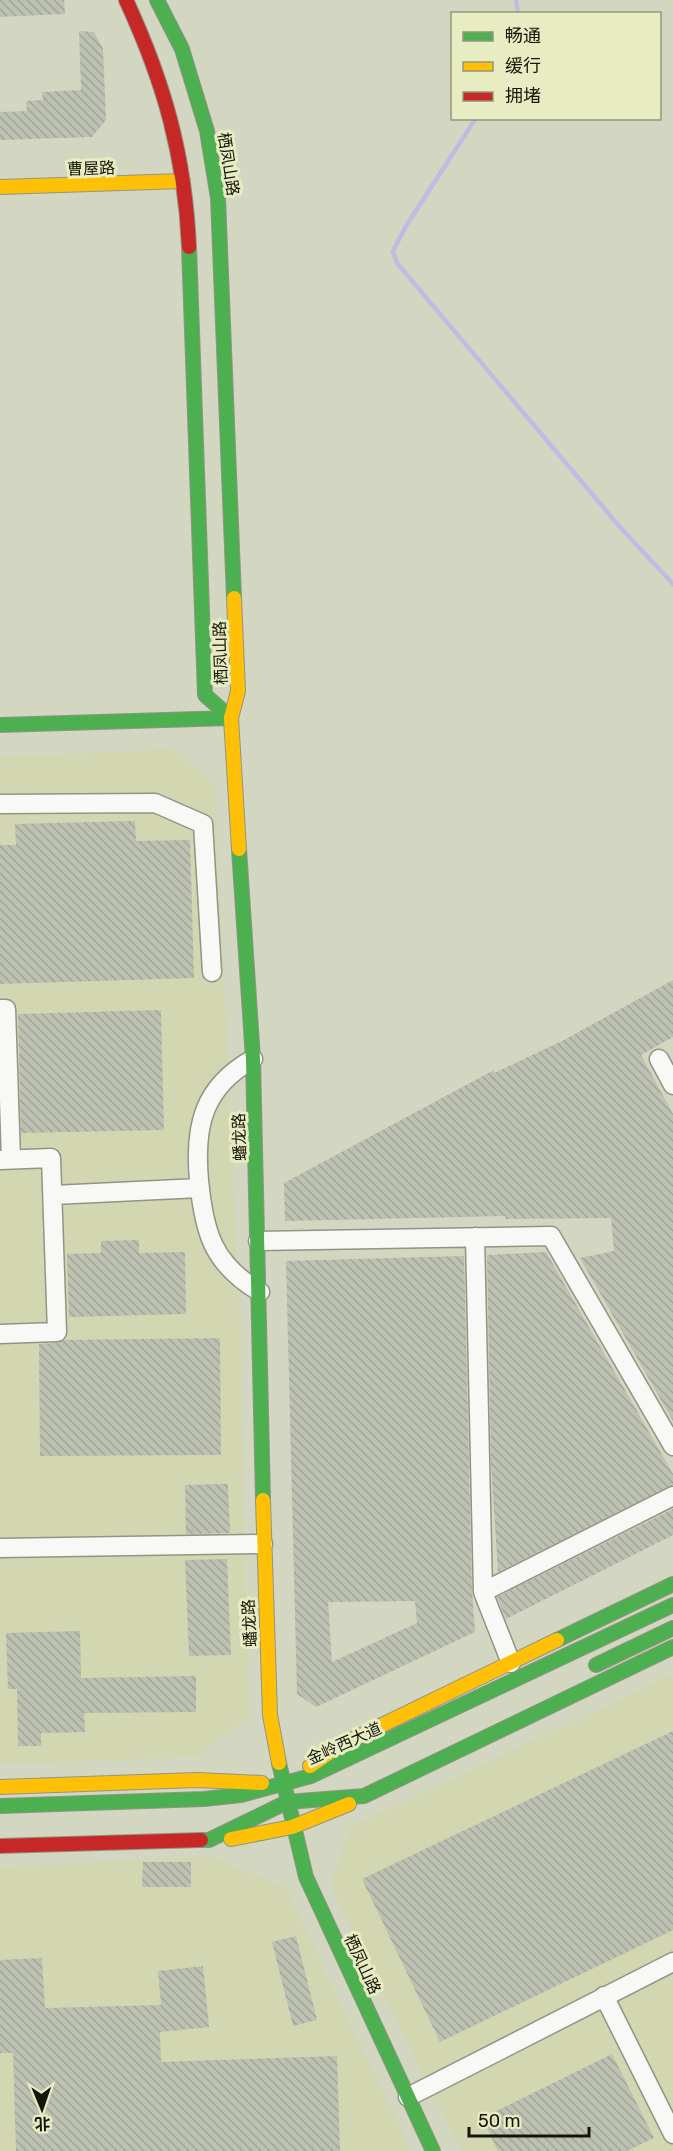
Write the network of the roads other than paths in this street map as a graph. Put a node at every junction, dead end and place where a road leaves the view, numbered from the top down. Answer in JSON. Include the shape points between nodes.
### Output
{"nodes":[{"id":1,"x":126,"y":0,"type":"edge"},
{"id":2,"x":157,"y":0,"type":"edge"},
{"id":3,"x":183,"y":181,"type":"junction"},
{"id":4,"x":0,"y":187,"type":"edge"},
{"id":5,"x":231,"y":718,"type":"junction"},
{"id":6,"x":0,"y":725,"type":"edge"},
{"id":7,"x":0,"y":804,"type":"edge"},
{"id":8,"x":212,"y":972,"type":"dead end"},
{"id":9,"x":0,"y":1009,"type":"edge"},
{"id":10,"x":253,"y":1059,"type":"junction"},
{"id":11,"x":659,"y":1059,"type":"dead end"},
{"id":12,"x":673,"y":1084,"type":"edge"},
{"id":13,"x":5,"y":1160,"type":"edge"},
{"id":14,"x":200,"y":1188,"type":"junction"},
{"id":15,"x":53,"y":1195,"type":"junction"},
{"id":16,"x":475,"y":1237,"type":"junction"},
{"id":17,"x":258,"y":1241,"type":"junction"},
{"id":18,"x":260,"y":1292,"type":"junction"},
{"id":19,"x":0,"y":1334,"type":"edge"},
{"id":20,"x":673,"y":1446,"type":"edge"},
{"id":21,"x":673,"y":1496,"type":"edge"},
{"id":22,"x":263,"y":1544,"type":"junction"},
{"id":23,"x":0,"y":1548,"type":"edge"},
{"id":24,"x":673,"y":1584,"type":"edge"},
{"id":25,"x":483,"y":1592,"type":"junction"},
{"id":26,"x":673,"y":1605,"type":"edge"},
{"id":27,"x":673,"y":1628,"type":"edge"},
{"id":28,"x":673,"y":1647,"type":"edge"},
{"id":29,"x":511,"y":1663,"type":"junction"},
{"id":30,"x":587,"y":1669,"type":"dead end"},
{"id":31,"x":339,"y":1746,"type":"junction"},
{"id":32,"x":280,"y":1767,"type":"junction"},
{"id":33,"x":197,"y":1780,"type":"junction"},
{"id":34,"x":283,"y":1784,"type":"junction"},
{"id":35,"x":339,"y":1785,"type":"dead end"},
{"id":36,"x":0,"y":1787,"type":"edge"},
{"id":37,"x":364,"y":1796,"type":"junction"},
{"id":38,"x":287,"y":1802,"type":"junction"},
{"id":39,"x":0,"y":1806,"type":"edge"},
{"id":40,"x":229,"y":1814,"type":"dead end"},
{"id":41,"x":293,"y":1827,"type":"junction"},
{"id":42,"x":209,"y":1840,"type":"junction"},
{"id":43,"x":0,"y":1846,"type":"edge"},
{"id":44,"x":673,"y":1962,"type":"edge"},
{"id":45,"x":604,"y":1996,"type":"junction"},
{"id":46,"x":408,"y":2097,"type":"junction"},
{"id":47,"x":673,"y":2134,"type":"edge"},
{"id":48,"x":433,"y":2151,"type":"edge"}],
"edges":[{"from":1,"to":3,"type":"street","name":"栖凤山路","via":[[152,56],[175,134]]},
{"from":2,"to":5,"type":"street","name":"栖凤山路","via":[[182,49],[207,131],[218,198],[238,691]]},
{"from":3,"to":4,"type":"street","name":"曹屋路"},
{"from":3,"to":5,"type":"street","name":"栖凤山路","via":[[187,203],[205,695]]},
{"from":5,"to":6,"type":"street"},
{"from":5,"to":10,"type":"street","name":"蟠龙路"},
{"from":7,"to":8,"type":"street","via":[[155,802],[203,824]]},
{"from":9,"to":13,"type":"street","via":[[6,1009]]},
{"from":10,"to":14,"type":"street","via":[[220,1084],[205,1108],[196,1149]]},
{"from":10,"to":17,"type":"street","name":"蟠龙路"},
{"from":11,"to":12,"type":"street"},
{"from":13,"to":15,"type":"street","via":[[51,1158]]},
{"from":14,"to":15,"type":"street"},
{"from":14,"to":18,"type":"street","via":[[203,1219],[213,1247],[233,1273]]},
{"from":15,"to":19,"type":"street","via":[[57,1332]]},
{"from":16,"to":17,"type":"street"},
{"from":16,"to":20,"type":"street","via":[[551,1236]]},
{"from":16,"to":25,"type":"street"},
{"from":17,"to":18,"type":"street","name":"蟠龙路"},
{"from":18,"to":22,"type":"street","name":"蟠龙路"},
{"from":21,"to":25,"type":"street"},
{"from":22,"to":23,"type":"street"},
{"from":22,"to":32,"type":"street","name":"蟠龙路","via":[[270,1715]]},
{"from":24,"to":29,"type":"street"},
{"from":25,"to":29,"type":"street"},
{"from":26,"to":34,"type":"street","name":"金岭西大道","via":[[363,1754]]},
{"from":27,"to":30,"type":"street"},
{"from":28,"to":37,"type":"street"},
{"from":29,"to":31,"type":"street"},
{"from":31,"to":32,"type":"street"},
{"from":31,"to":34,"type":"street"},
{"from":32,"to":33,"type":"street"},
{"from":32,"to":34,"type":"street","name":"蟠龙路"},
{"from":33,"to":34,"type":"street"},
{"from":33,"to":36,"type":"street"},
{"from":34,"to":38,"type":"street","name":"栖凤山路"},
{"from":34,"to":39,"type":"street","name":"金岭西大道","via":[[204,1799]]},
{"from":35,"to":38,"type":"street"},
{"from":37,"to":38,"type":"street"},
{"from":37,"to":41,"type":"street"},
{"from":38,"to":40,"type":"street"},
{"from":38,"to":41,"type":"street","name":"栖凤山路"},
{"from":38,"to":42,"type":"street"},
{"from":41,"to":42,"type":"street"},
{"from":41,"to":46,"type":"street","name":"栖凤山路","via":[[306,1877],[324,1920]]},
{"from":42,"to":43,"type":"street"},
{"from":44,"to":45,"type":"street"},
{"from":45,"to":46,"type":"street"},
{"from":45,"to":47,"type":"street"},
{"from":46,"to":48,"type":"street","name":"栖凤山路"}]}
